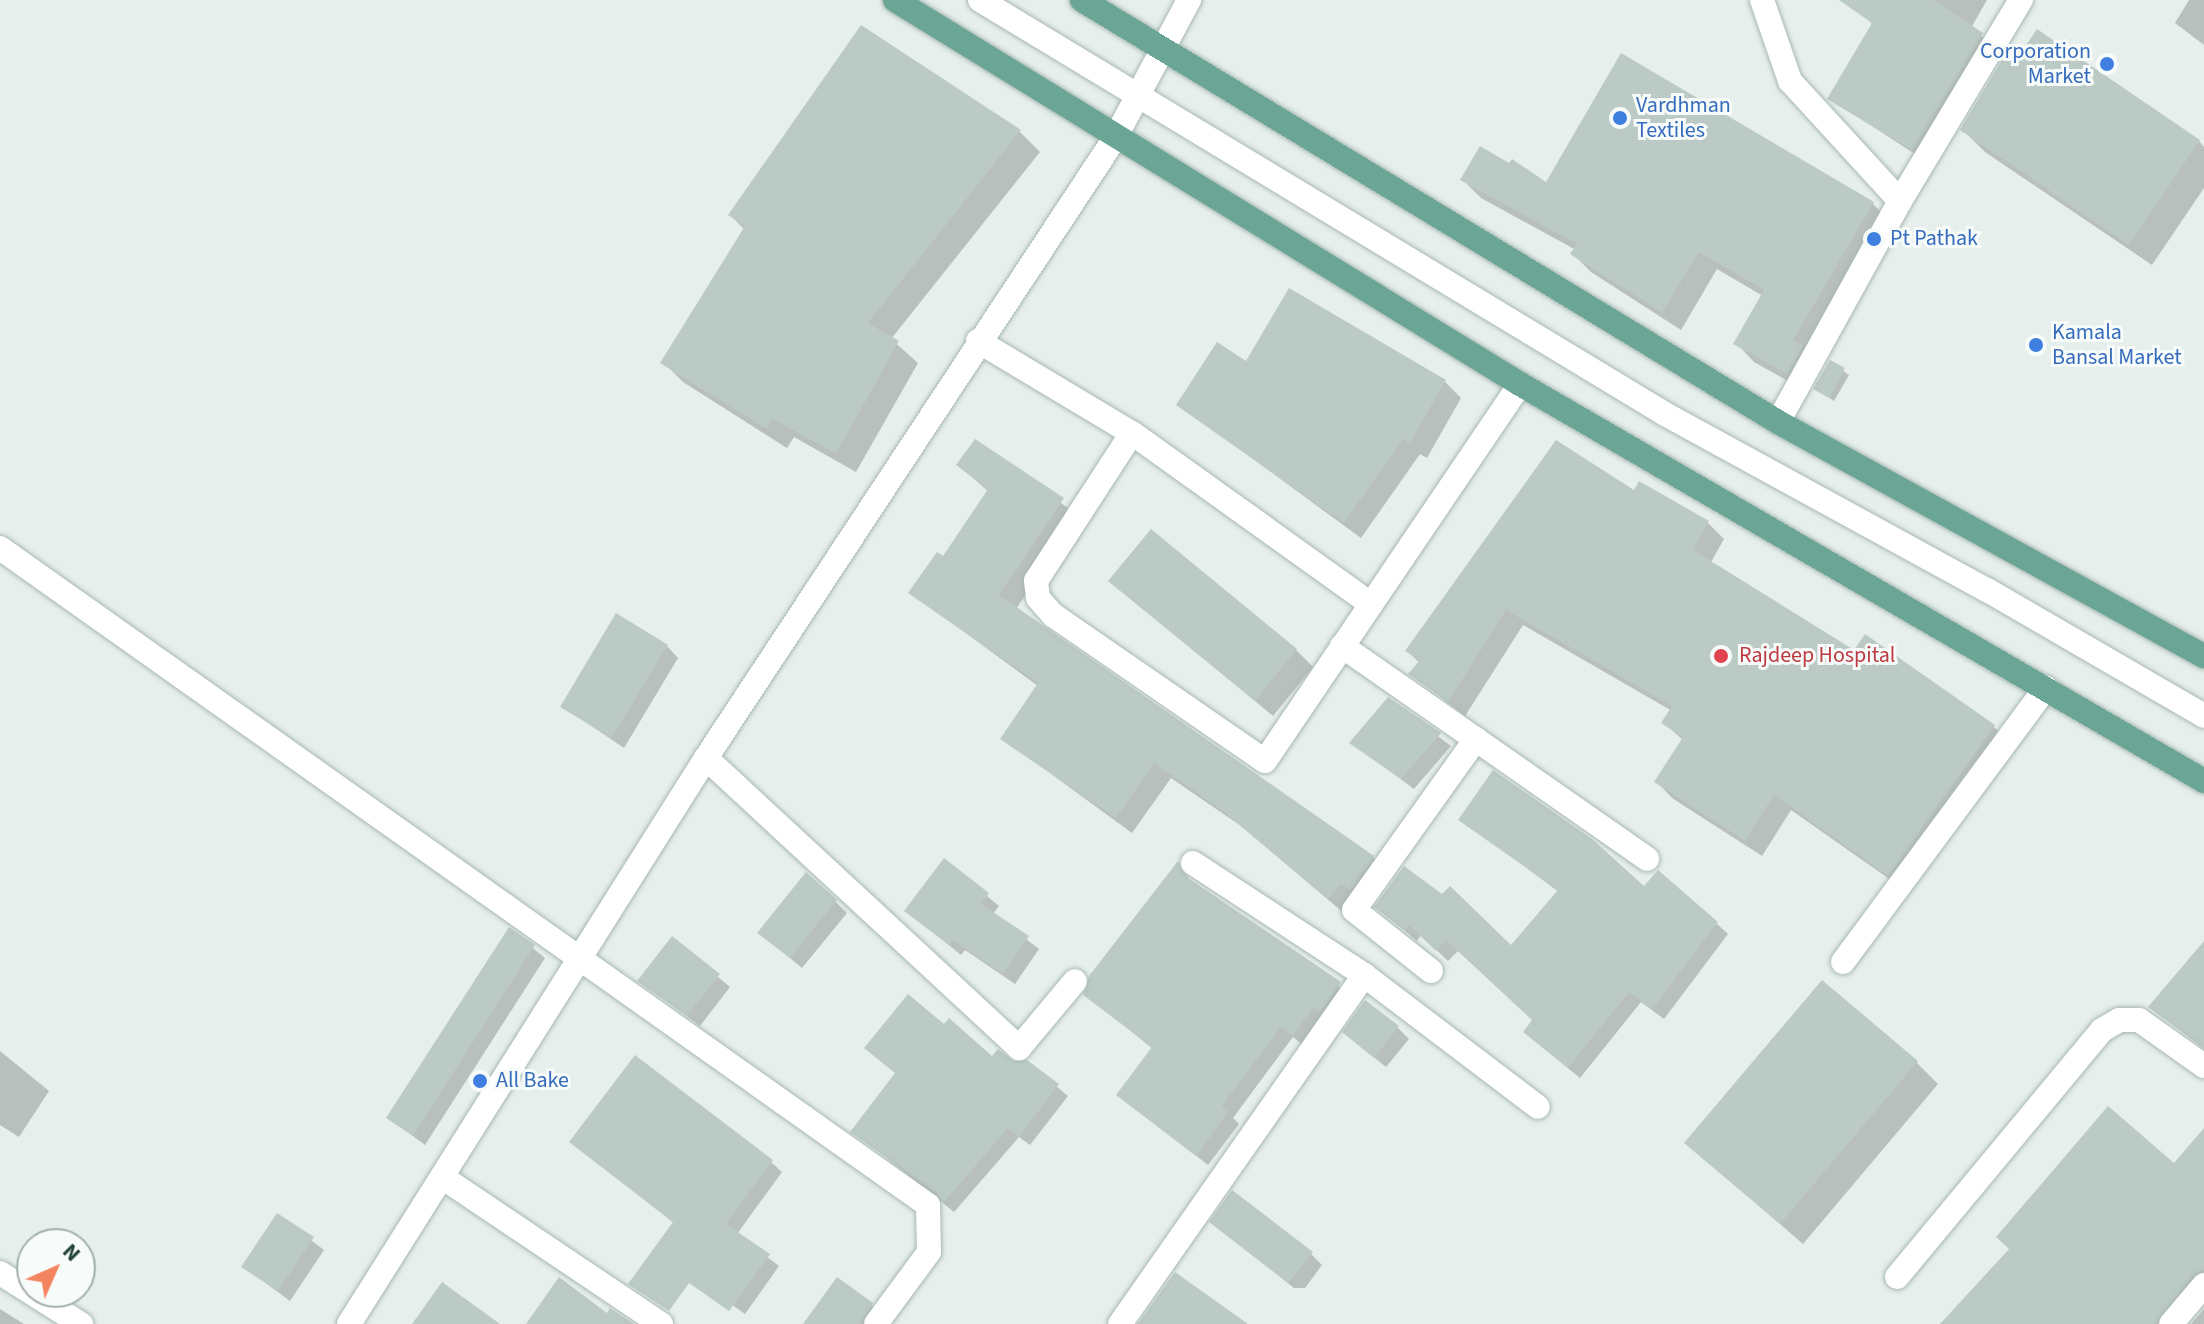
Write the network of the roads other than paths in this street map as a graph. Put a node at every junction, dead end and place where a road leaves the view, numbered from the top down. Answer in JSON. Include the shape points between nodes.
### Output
{"nodes":[{"id":1,"x":895,"y":0,"type":"edge"},
{"id":2,"x":980,"y":0,"type":"edge"},
{"id":3,"x":1082,"y":0,"type":"edge"},
{"id":4,"x":1189,"y":0,"type":"edge"},
{"id":5,"x":1762,"y":0,"type":"edge"},
{"id":6,"x":2021,"y":0,"type":"edge"},
{"id":7,"x":1163,"y":50,"type":"junction"},
{"id":8,"x":1135,"y":97,"type":"junction"},
{"id":9,"x":1115,"y":138,"type":"junction"},
{"id":10,"x":1900,"y":201,"type":"junction"},
{"id":11,"x":978,"y":341,"type":"junction"},
{"id":12,"x":1520,"y":384,"type":"junction"},
{"id":13,"x":1778,"y":422,"type":"junction"},
{"id":14,"x":1132,"y":433,"type":"junction"},
{"id":15,"x":0,"y":548,"type":"edge"},
{"id":16,"x":1371,"y":604,"type":"junction"},
{"id":17,"x":1342,"y":646,"type":"junction"},
{"id":18,"x":2204,"y":656,"type":"edge"},
{"id":19,"x":2046,"y":688,"type":"junction"},
{"id":20,"x":2204,"y":716,"type":"edge"},
{"id":21,"x":1476,"y":739,"type":"junction"},
{"id":22,"x":706,"y":758,"type":"junction"},
{"id":23,"x":2204,"y":781,"type":"edge"},
{"id":24,"x":1647,"y":859,"type":"dead end"},
{"id":25,"x":1193,"y":863,"type":"dead end"},
{"id":26,"x":582,"y":957,"type":"junction"},
{"id":27,"x":1843,"y":962,"type":"dead end"},
{"id":28,"x":1431,"y":971,"type":"dead end"},
{"id":29,"x":1364,"y":975,"type":"junction"},
{"id":30,"x":1075,"y":981,"type":"dead end"},
{"id":31,"x":2204,"y":1066,"type":"edge"},
{"id":32,"x":1538,"y":1107,"type":"dead end"},
{"id":33,"x":442,"y":1177,"type":"junction"},
{"id":34,"x":0,"y":1273,"type":"edge"},
{"id":35,"x":1897,"y":1277,"type":"dead end"},
{"id":36,"x":2204,"y":1285,"type":"edge"},
{"id":37,"x":81,"y":1324,"type":"edge"},
{"id":38,"x":349,"y":1324,"type":"edge"},
{"id":39,"x":661,"y":1324,"type":"edge"},
{"id":40,"x":876,"y":1324,"type":"edge"},
{"id":41,"x":1120,"y":1324,"type":"edge"},
{"id":42,"x":2171,"y":1324,"type":"edge"}],
"edges":[{"from":1,"to":9,"type":"main road"},
{"from":2,"to":8,"type":"street"},
{"from":3,"to":7,"type":"main road"},
{"from":4,"to":7,"type":"street"},
{"from":5,"to":10,"type":"street","via":[[1790,81]]},
{"from":6,"to":10,"type":"street"},
{"from":7,"to":8,"type":"street"},
{"from":7,"to":13,"type":"main road"},
{"from":8,"to":9,"type":"street"},
{"from":8,"to":20,"type":"street","via":[[1665,414]]},
{"from":9,"to":11,"type":"street"},
{"from":9,"to":12,"type":"main road"},
{"from":10,"to":13,"type":"street"},
{"from":11,"to":14,"type":"street"},
{"from":11,"to":22,"type":"street"},
{"from":12,"to":16,"type":"street"},
{"from":12,"to":19,"type":"main road"},
{"from":13,"to":18,"type":"main road"},
{"from":14,"to":16,"type":"street"},
{"from":14,"to":17,"type":"street","via":[[1036,581],[1038,598],[1053,615],[1265,761]]},
{"from":15,"to":26,"type":"street"},
{"from":16,"to":17,"type":"street"},
{"from":17,"to":21,"type":"street"},
{"from":19,"to":23,"type":"main road"},
{"from":19,"to":27,"type":"street"},
{"from":21,"to":24,"type":"street"},
{"from":21,"to":28,"type":"street","via":[[1354,910]]},
{"from":22,"to":26,"type":"street"},
{"from":22,"to":30,"type":"street","via":[[1019,1048]]},
{"from":25,"to":29,"type":"street"},
{"from":26,"to":33,"type":"street"},
{"from":26,"to":40,"type":"street","via":[[928,1205],[929,1252]]},
{"from":29,"to":32,"type":"street"},
{"from":29,"to":41,"type":"street"},
{"from":31,"to":35,"type":"street","via":[[2139,1020],[2119,1020],[2102,1030]]},
{"from":33,"to":38,"type":"street"},
{"from":33,"to":39,"type":"street"},
{"from":34,"to":37,"type":"street"},
{"from":36,"to":42,"type":"street"}]}
